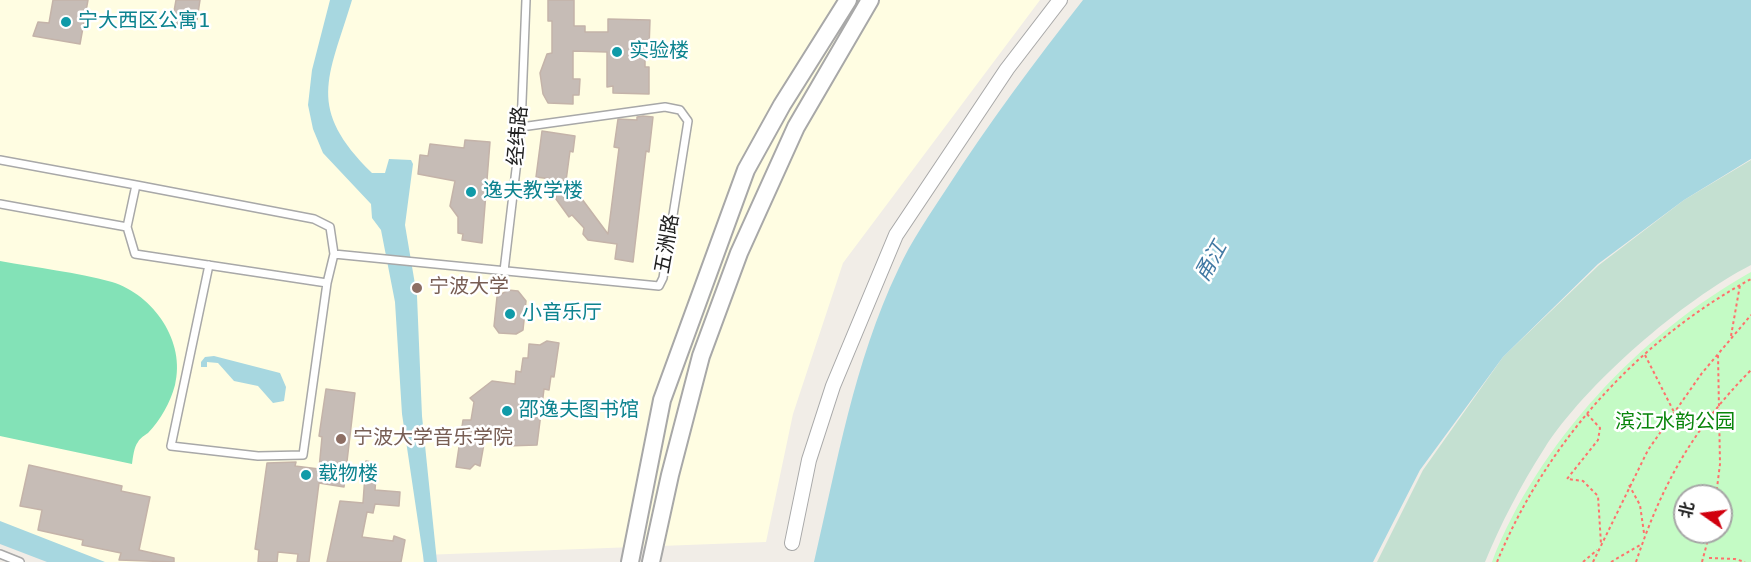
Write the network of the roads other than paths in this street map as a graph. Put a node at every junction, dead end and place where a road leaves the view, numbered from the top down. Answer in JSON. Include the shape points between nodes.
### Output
{"nodes":[{"id":1,"x":526,"y":0,"type":"edge"},
{"id":2,"x":848,"y":0,"type":"edge"},
{"id":3,"x":870,"y":0,"type":"edge"},
{"id":4,"x":1060,"y":0,"type":"edge"},
{"id":5,"x":521,"y":127,"type":"junction"},
{"id":6,"x":0,"y":160,"type":"edge"},
{"id":7,"x":136,"y":185,"type":"junction"},
{"id":8,"x":0,"y":204,"type":"edge"},
{"id":9,"x":127,"y":227,"type":"junction"},
{"id":10,"x":334,"y":254,"type":"junction"},
{"id":11,"x":208,"y":265,"type":"junction"},
{"id":12,"x":504,"y":271,"type":"junction"},
{"id":13,"x":327,"y":283,"type":"junction"},
{"id":14,"x":792,"y":543,"type":"dead end"},
{"id":15,"x":0,"y":554,"type":"edge"},
{"id":16,"x":20,"y":562,"type":"edge"},
{"id":17,"x":630,"y":562,"type":"edge"},
{"id":18,"x":651,"y":562,"type":"edge"}],
"edges":[{"from":1,"to":5,"type":"lane","name":"经纬路"},
{"from":2,"to":17,"type":"street","via":[[746,170],[662,400]]},
{"from":3,"to":18,"type":"street","via":[[796,127],[739,253],[701,356]]},
{"from":4,"to":14,"type":"street","via":[[1007,69],[896,235],[833,386],[809,460]]},
{"from":5,"to":12,"type":"lane","name":"经纬路"},
{"from":5,"to":12,"type":"lane","name":"五洲路","via":[[665,107],[680,110],[688,121],[659,286]]},
{"from":6,"to":7,"type":"lane"},
{"from":7,"to":9,"type":"lane"},
{"from":7,"to":10,"type":"lane","via":[[314,219],[330,227]]},
{"from":8,"to":9,"type":"lane"},
{"from":9,"to":11,"type":"lane","via":[[135,254]]},
{"from":10,"to":12,"type":"lane","name":"五洲路"},
{"from":10,"to":13,"type":"lane"},
{"from":11,"to":13,"type":"lane"},
{"from":11,"to":13,"type":"lane","via":[[171,446],[258,456],[303,455]]},
{"from":15,"to":16,"type":"lane"}]}
